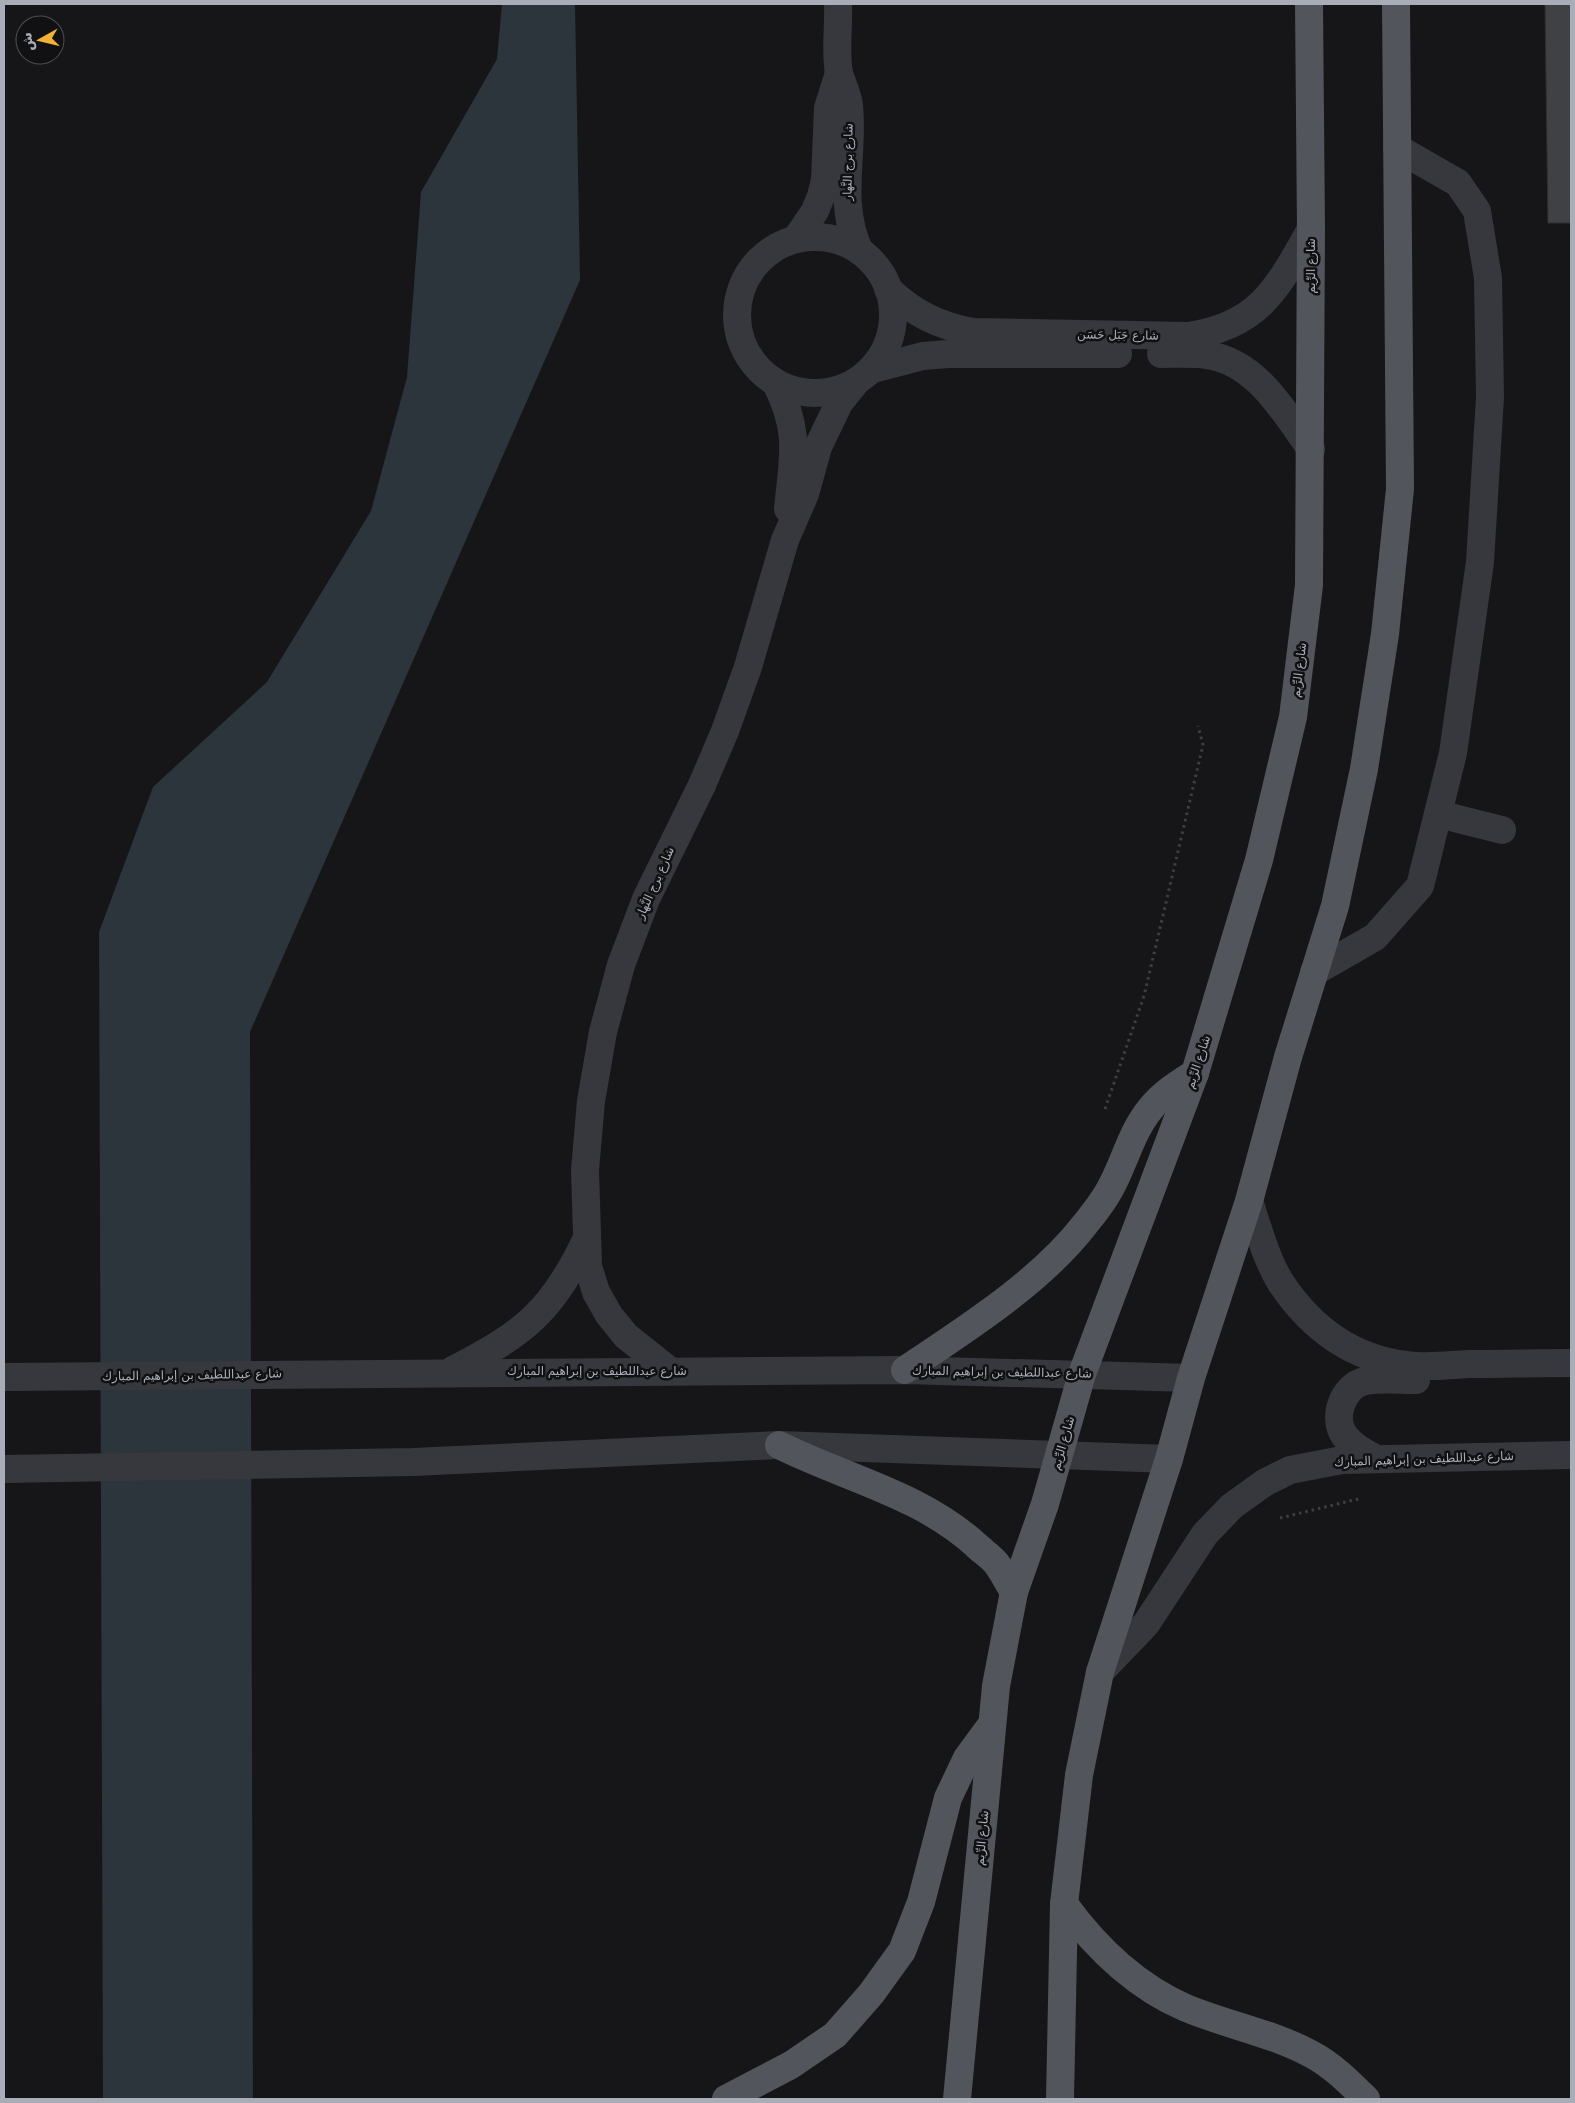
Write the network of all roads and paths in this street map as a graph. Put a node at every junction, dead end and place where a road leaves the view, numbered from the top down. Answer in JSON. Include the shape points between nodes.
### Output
{"nodes":[{"id":1,"x":838,"y":4,"type":"edge"},
{"id":2,"x":1309,"y":4,"type":"edge"},
{"id":3,"x":1396,"y":4,"type":"edge"},
{"id":4,"x":839,"y":73,"type":"junction"},
{"id":5,"x":1397,"y":148,"type":"junction"},
{"id":6,"x":1311,"y":229,"type":"junction"},
{"id":7,"x":796,"y":239,"type":"junction"},
{"id":8,"x":859,"y":250,"type":"junction"},
{"id":9,"x":888,"y":289,"type":"junction"},
{"id":10,"x":1057,"y":344,"type":"junction"},
{"id":11,"x":864,"y":376,"type":"junction"},
{"id":12,"x":776,"y":383,"type":"junction"},
{"id":13,"x":1311,"y":449,"type":"junction"},
{"id":14,"x":785,"y":540,"type":"junction"},
{"id":15,"x":1198,"y":726,"type":"dead end"},
{"id":16,"x":1438,"y":814,"type":"junction"},
{"id":17,"x":1502,"y":830,"type":"dead end"},
{"id":18,"x":1314,"y":972,"type":"junction"},
{"id":19,"x":1195,"y":1073,"type":"junction"},
{"id":20,"x":1103,"y":1114,"type":"dead end"},
{"id":21,"x":1249,"y":1201,"type":"junction"},
{"id":22,"x":586,"y":1240,"type":"junction"},
{"id":23,"x":1524,"y":1363,"type":"junction"},
{"id":24,"x":1571,"y":1363,"type":"edge"},
{"id":25,"x":905,"y":1370,"type":"junction"},
{"id":26,"x":670,"y":1371,"type":"junction"},
{"id":27,"x":450,"y":1372,"type":"junction"},
{"id":28,"x":1082,"y":1374,"type":"junction"},
{"id":29,"x":4,"y":1377,"type":"edge"},
{"id":30,"x":1191,"y":1378,"type":"junction"},
{"id":31,"x":780,"y":1444,"type":"junction"},
{"id":32,"x":1059,"y":1455,"type":"junction"},
{"id":33,"x":1571,"y":1455,"type":"edge"},
{"id":34,"x":1375,"y":1458,"type":"junction"},
{"id":35,"x":1169,"y":1459,"type":"junction"},
{"id":36,"x":4,"y":1469,"type":"edge"},
{"id":37,"x":1014,"y":1592,"type":"junction"},
{"id":38,"x":1100,"y":1672,"type":"junction"},
{"id":39,"x":993,"y":1722,"type":"junction"},
{"id":40,"x":1064,"y":1904,"type":"junction"},
{"id":41,"x":726,"y":2099,"type":"edge"},
{"id":42,"x":957,"y":2099,"type":"edge"},
{"id":43,"x":1060,"y":2099,"type":"edge"},
{"id":44,"x":1366,"y":2099,"type":"edge"}],
"edges":[{"from":1,"to":4,"type":"street","name":"شارع برج النَّهار"},
{"from":2,"to":6,"type":"main road","name":"شارع الرِّيم"},
{"from":3,"to":5,"type":"main road"},
{"from":4,"to":7,"type":"street","name":"شارع برج النَّهار","via":[[828,108],[825,180],[821,196],[815,212]]},
{"from":4,"to":8,"type":"street","name":"شارع برج النَّهار","via":[[849,107],[846,201],[852,235]]},
{"from":5,"to":16,"type":"street","via":[[1458,183],[1478,211],[1488,278],[1490,396],[1480,562],[1453,753]]},
{"from":5,"to":18,"type":"main road","via":[[1400,489],[1385,634],[1364,769],[1335,906]]},
{"from":6,"to":10,"type":"street","name":"شارع جَبَل حَسَن","via":[[1283,277],[1263,303],[1229,327],[1209,334]]},
{"from":6,"to":13,"type":"main road","name":"شارع الرِّيم"},
{"from":7,"to":8,"type":"street","via":[[818,236],[839,240]]},
{"from":7,"to":12,"type":"street","via":[[775,248],[757,262],[744,282],[738,304],[737,328],[745,349],[757,369]]},
{"from":8,"to":9,"type":"street","via":[[883,276]]},
{"from":9,"to":10,"type":"street","name":"شارع جَبَل حَسَن","via":[[906,306],[950,328]]},
{"from":9,"to":11,"type":"street","via":[[893,310],[886,349]]},
{"from":10,"to":11,"type":"street","name":"شارع جَبَل حَسَن","via":[[923,356]]},
{"from":10,"to":13,"type":"street","name":"شارع جَبَل حَسَن","via":[[1208,355],[1226,360],[1244,368],[1258,380]]},
{"from":11,"to":12,"type":"street","via":[[836,392],[815,394],[795,392]]},
{"from":11,"to":14,"type":"street","name":"شارع برج النَّهار","via":[[839,402],[827,424],[805,494]]},
{"from":12,"to":14,"type":"street","name":"شارع برج النَّهار","via":[[793,427]]},
{"from":13,"to":19,"type":"main road","name":"شارع الرِّيم","via":[[1309,586],[1293,718],[1259,860]]},
{"from":14,"to":22,"type":"street","name":"شارع برج النَّهار","via":[[748,668],[725,732],[646,899],[621,964],[603,1032],[591,1101],[585,1170]]},
{"from":15,"to":20,"type":"path","via":[[1203,745],[1144,996]]},
{"from":16,"to":17,"type":"street"},
{"from":16,"to":18,"type":"street","via":[[1420,886],[1375,937]]},
{"from":18,"to":21,"type":"main road"},
{"from":19,"to":25,"type":"main road","via":[[1152,1107],[1135,1130],[1110,1188],[1086,1224],[1047,1264],[964,1330]]},
{"from":19,"to":28,"type":"main road","name":"شارع الرِّيم"},
{"from":21,"to":23,"type":"street","via":[[1262,1242],[1280,1282],[1328,1335],[1353,1351],[1380,1361],[1409,1366]]},
{"from":21,"to":30,"type":"main road"},
{"from":22,"to":26,"type":"street","name":"شارع برج النَّهار","via":[[588,1266],[596,1292],[609,1315],[626,1336]]},
{"from":22,"to":27,"type":"street","name":"شارع برج النَّهار","via":[[569,1275],[547,1306],[519,1332]]},
{"from":23,"to":24,"type":"street"},
{"from":23,"to":34,"type":"street","via":[[1511,1371],[1482,1379],[1378,1380],[1363,1382],[1350,1390],[1341,1403],[1338,1418],[1343,1433],[1353,1445]]},
{"from":25,"to":26,"type":"street","name":"شارع عبداللطيف بن إبراهيم المبارك"},
{"from":25,"to":28,"type":"street","name":"شارع عبداللطيف بن إبراهيم المبارك"},
{"from":26,"to":27,"type":"street","name":"شارع عبداللطيف بن إبراهيم المبارك"},
{"from":27,"to":29,"type":"street","name":"شارع عبداللطيف بن إبراهيم المبارك"},
{"from":28,"to":30,"type":"street","name":"شارع عبداللطيف بن إبراهيم المبارك"},
{"from":28,"to":32,"type":"main road","name":"شارع الرِّيم"},
{"from":30,"to":35,"type":"main road"},
{"from":31,"to":32,"type":"street"},
{"from":31,"to":36,"type":"street","via":[[413,1462]]},
{"from":31,"to":37,"type":"main road","via":[[823,1466],[908,1499],[938,1516],[995,1562]]},
{"from":32,"to":35,"type":"street"},
{"from":32,"to":37,"type":"main road","name":"شارع الرِّيم"},
{"from":33,"to":34,"type":"street","name":"شارع عبداللطيف بن إبراهيم المبارك"},
{"from":34,"to":38,"type":"street","name":"شارع عبداللطيف بن إبراهيم المبارك","via":[[1342,1460],[1290,1470],[1264,1483],[1232,1506],[1205,1534],[1146,1624]]},
{"from":35,"to":38,"type":"main road"},
{"from":37,"to":39,"type":"main road","name":"شارع الرِّيم","via":[[996,1686]]},
{"from":38,"to":40,"type":"main road","via":[[1079,1776]]},
{"from":39,"to":41,"type":"main road","via":[[967,1758],[948,1798],[921,1902],[902,1951],[871,1994],[835,2035],[791,2065]]},
{"from":39,"to":42,"type":"main road","name":"شارع الرِّيم"},
{"from":40,"to":43,"type":"main road"},
{"from":40,"to":44,"type":"main road","via":[[1088,1936],[1117,1965],[1149,1988],[1185,2008],[1311,2054],[1342,2076]]}]}
